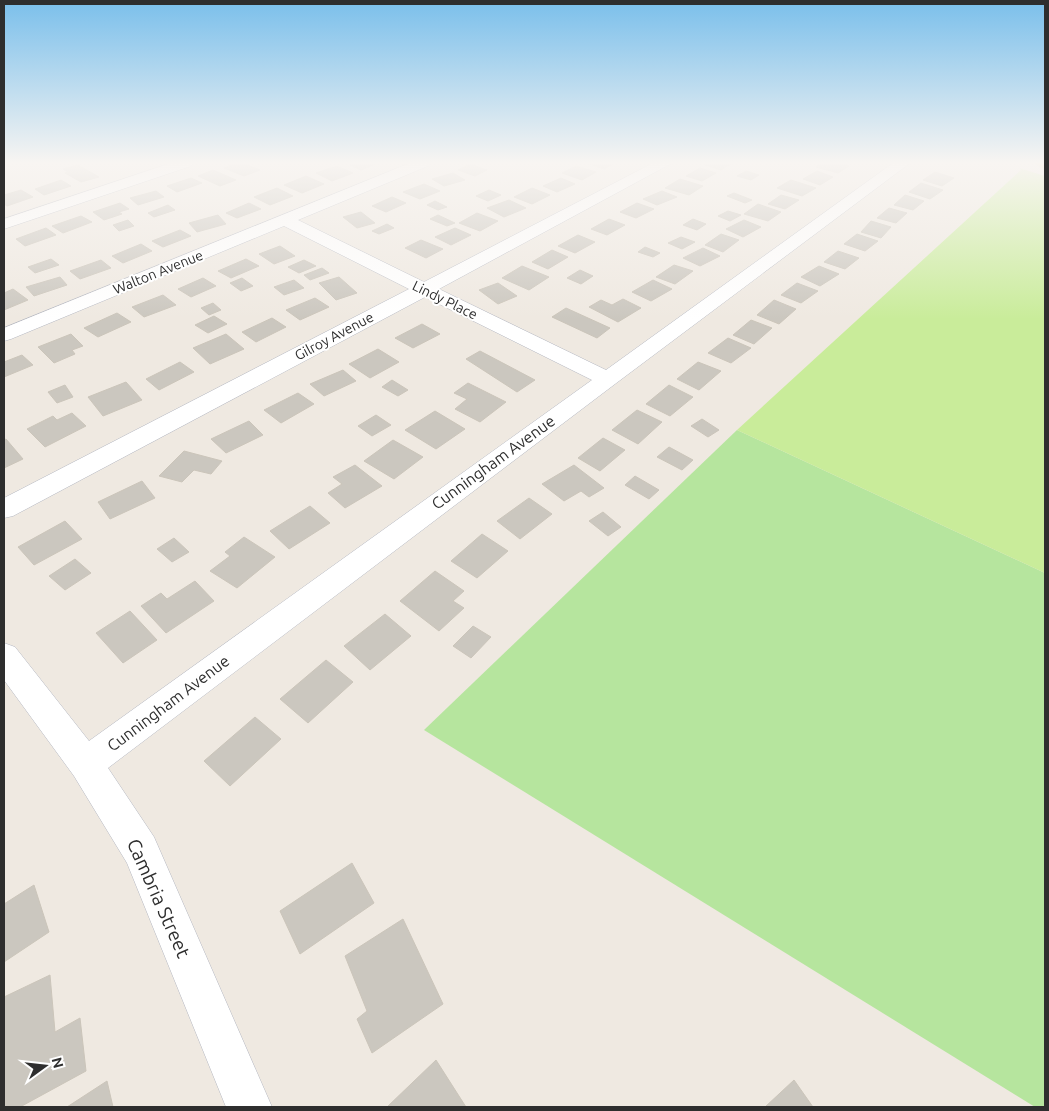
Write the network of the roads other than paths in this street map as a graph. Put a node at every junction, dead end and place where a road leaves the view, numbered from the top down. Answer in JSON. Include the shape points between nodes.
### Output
{"nodes":[{"id":1,"x":31,"y":215,"type":"edge"},
{"id":2,"x":297,"y":215,"type":"edge"},
{"id":3,"x":566,"y":215,"type":"edge"},
{"id":4,"x":832,"y":215,"type":"edge"},
{"id":5,"x":284,"y":220,"type":"junction"},
{"id":6,"x":4,"y":224,"type":"edge"},
{"id":7,"x":424,"y":289,"type":"junction"},
{"id":8,"x":4,"y":335,"type":"edge"},
{"id":9,"x":607,"y":378,"type":"junction"},
{"id":10,"x":4,"y":510,"type":"edge"},
{"id":11,"x":4,"y":656,"type":"edge"},
{"id":12,"x":86,"y":764,"type":"junction"},
{"id":13,"x":249,"y":1107,"type":"edge"}],
"edges":[{"from":1,"to":6,"type":"street"},
{"from":2,"to":5,"type":"street","name":"Walton Avenue"},
{"from":3,"to":7,"type":"street","name":"Gilroy Avenue"},
{"from":4,"to":9,"type":"street","name":"Cunningham Avenue"},
{"from":5,"to":7,"type":"street","name":"Lindy Place"},
{"from":5,"to":8,"type":"street","name":"Walton Avenue"},
{"from":7,"to":9,"type":"street","name":"Lindy Place"},
{"from":7,"to":10,"type":"street","name":"Gilroy Avenue"},
{"from":9,"to":12,"type":"street","name":"Cunningham Avenue"},
{"from":11,"to":12,"type":"street","name":"Cambria Street"},
{"from":12,"to":13,"type":"street","name":"Cambria Street","via":[[141,850]]}]}
